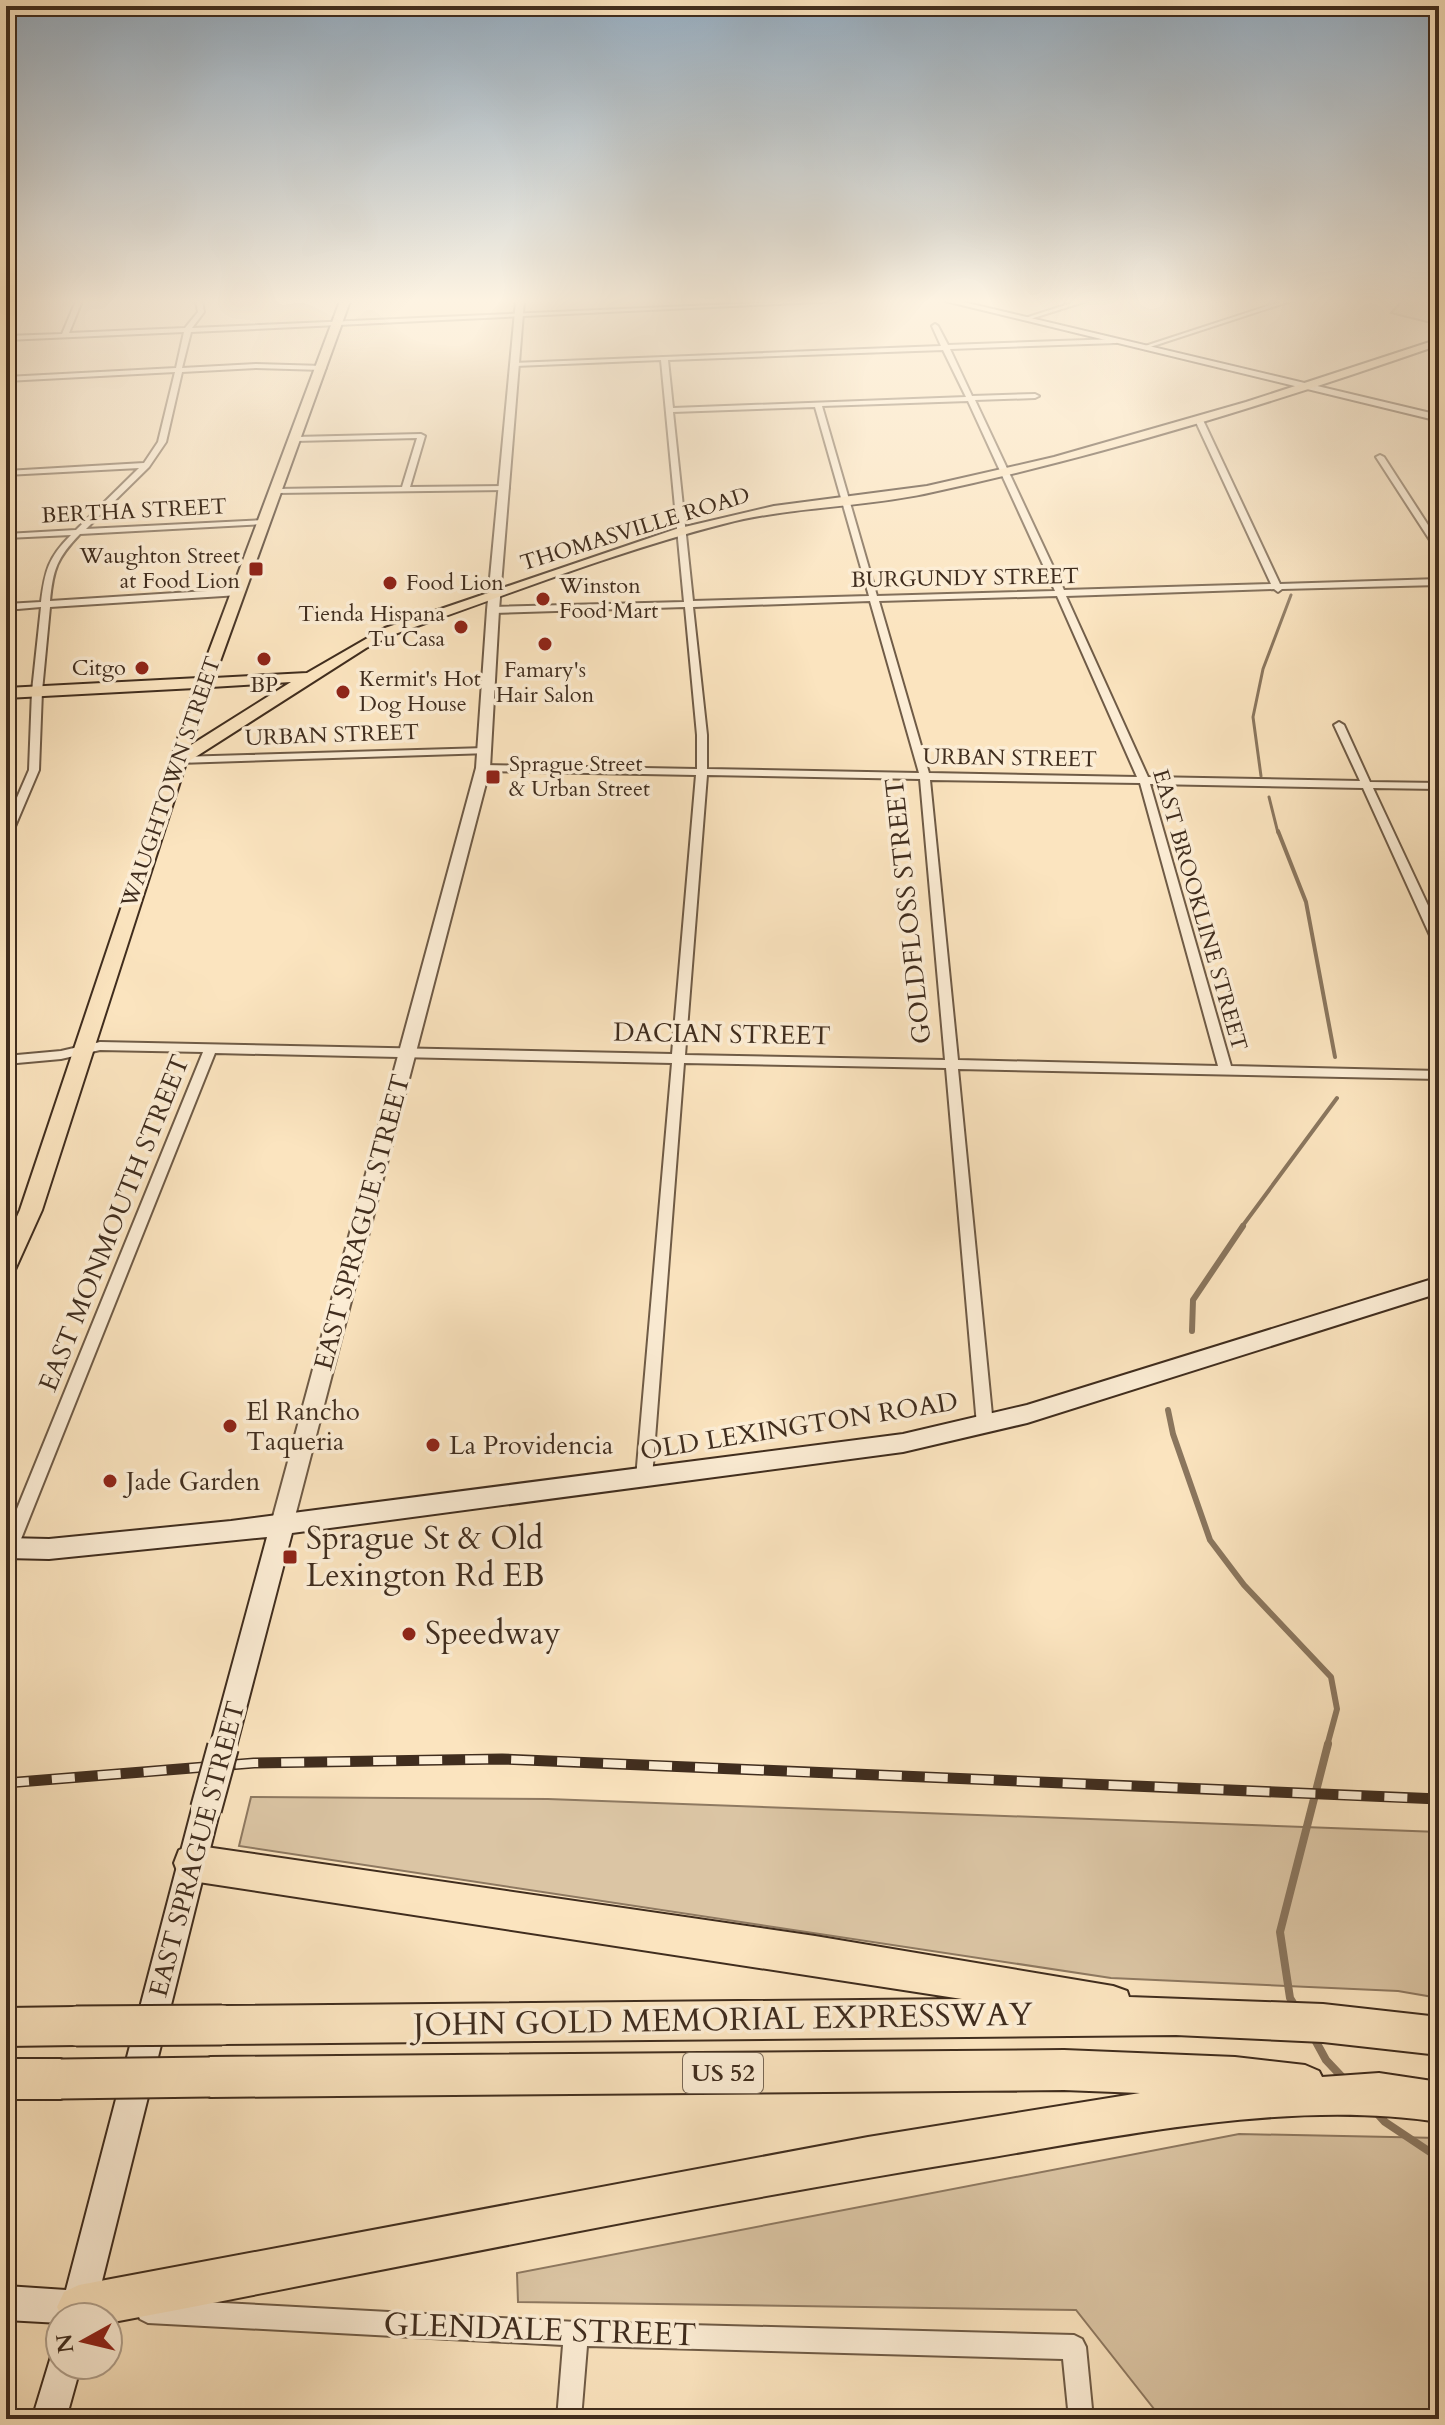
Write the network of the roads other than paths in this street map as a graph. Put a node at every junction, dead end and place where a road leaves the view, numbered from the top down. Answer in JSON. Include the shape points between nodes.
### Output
{"nodes":[{"id":1,"x":168,"y":414,"type":"edge"},
{"id":2,"x":305,"y":414,"type":"edge"},
{"id":3,"x":511,"y":414,"type":"edge"},
{"id":4,"x":668,"y":414,"type":"edge"},
{"id":5,"x":821,"y":414,"type":"edge"},
{"id":6,"x":977,"y":414,"type":"edge"},
{"id":7,"x":1218,"y":414,"type":"edge"},
{"id":8,"x":1199,"y":420,"type":"junction"},
{"id":9,"x":295,"y":439,"type":"junction"},
{"id":10,"x":1380,"y":457,"type":"dead end"},
{"id":11,"x":146,"y":465,"type":"junction"},
{"id":12,"x":1006,"y":471,"type":"junction"},
{"id":13,"x":6,"y":473,"type":"edge"},
{"id":14,"x":505,"y":488,"type":"junction"},
{"id":15,"x":405,"y":489,"type":"junction"},
{"id":16,"x":276,"y":491,"type":"junction"},
{"id":17,"x":847,"y":501,"type":"junction"},
{"id":18,"x":264,"y":522,"type":"junction"},
{"id":19,"x":682,"y":531,"type":"junction"},
{"id":20,"x":77,"y":532,"type":"junction"},
{"id":21,"x":6,"y":536,"type":"edge"},
{"id":22,"x":1439,"y":548,"type":"edge"},
{"id":23,"x":1439,"y":582,"type":"edge"},
{"id":24,"x":1278,"y":589,"type":"junction"},
{"id":25,"x":239,"y":592,"type":"junction"},
{"id":26,"x":1062,"y":593,"type":"junction"},
{"id":27,"x":875,"y":598,"type":"junction"},
{"id":28,"x":493,"y":602,"type":"junction"},
{"id":29,"x":686,"y":603,"type":"junction"},
{"id":30,"x":44,"y":605,"type":"junction"},
{"id":31,"x":6,"y":607,"type":"edge"},
{"id":32,"x":312,"y":677,"type":"junction"},
{"id":33,"x":205,"y":682,"type":"junction"},
{"id":34,"x":37,"y":691,"type":"junction"},
{"id":35,"x":6,"y":693,"type":"edge"},
{"id":36,"x":1339,"y":725,"type":"dead end"},
{"id":37,"x":486,"y":751,"type":"junction"},
{"id":38,"x":179,"y":760,"type":"junction"},
{"id":39,"x":483,"y":768,"type":"junction"},
{"id":40,"x":702,"y":773,"type":"junction"},
{"id":41,"x":925,"y":777,"type":"junction"},
{"id":42,"x":1144,"y":781,"type":"junction"},
{"id":43,"x":1364,"y":785,"type":"junction"},
{"id":44,"x":1439,"y":786,"type":"edge"},
{"id":45,"x":19,"y":808,"type":"junction"},
{"id":46,"x":6,"y":809,"type":"edge"},
{"id":47,"x":6,"y":836,"type":"edge"},
{"id":48,"x":1439,"y":942,"type":"edge"},
{"id":49,"x":211,"y":1048,"type":"junction"},
{"id":50,"x":82,"y":1050,"type":"junction"},
{"id":51,"x":407,"y":1053,"type":"junction"},
{"id":52,"x":680,"y":1056,"type":"junction"},
{"id":53,"x":6,"y":1060,"type":"edge"},
{"id":54,"x":951,"y":1064,"type":"junction"},
{"id":55,"x":1226,"y":1070,"type":"junction"},
{"id":56,"x":1439,"y":1075,"type":"edge"},
{"id":57,"x":6,"y":1266,"type":"edge"},
{"id":58,"x":1439,"y":1285,"type":"edge"},
{"id":59,"x":985,"y":1425,"type":"junction"},
{"id":60,"x":644,"y":1478,"type":"junction"},
{"id":61,"x":282,"y":1524,"type":"junction"},
{"id":62,"x":7,"y":1549,"type":"edge"},
{"id":63,"x":192,"y":1863,"type":"junction"},
{"id":64,"x":1176,"y":2016,"type":"junction"},
{"id":65,"x":6,"y":2027,"type":"edge"},
{"id":66,"x":1439,"y":2036,"type":"edge"},
{"id":67,"x":6,"y":2079,"type":"edge"},
{"id":68,"x":1243,"y":2089,"type":"junction"},
{"id":69,"x":1439,"y":2102,"type":"edge"},
{"id":70,"x":81,"y":2301,"type":"edge"},
{"id":71,"x":6,"y":2303,"type":"edge"},
{"id":72,"x":124,"y":2303,"type":"edge"},
{"id":73,"x":44,"y":2308,"type":"edge"},
{"id":74,"x":124,"y":2314,"type":"edge"},
{"id":75,"x":576,"y":2334,"type":"junction"},
{"id":76,"x":60,"y":2381,"type":"edge"},
{"id":77,"x":49,"y":2419,"type":"edge"},
{"id":78,"x":569,"y":2419,"type":"edge"},
{"id":79,"x":1081,"y":2419,"type":"edge"}],
"edges":[{"from":1,"to":11,"type":"street","via":[[162,442]]},
{"from":2,"to":9,"type":"main road","name":"WAUGHTOWN STREET"},
{"from":3,"to":14,"type":"street","name":"EAST SPRAGUE STREET"},
{"from":4,"to":19,"type":"street"},
{"from":5,"to":17,"type":"street","name":"GOLDFLOSS STREET"},
{"from":6,"to":12,"type":"street","name":"EAST BROOKLINE STREET"},
{"from":7,"to":8,"type":"main road","name":"THOMASVILLE ROAD"},
{"from":8,"to":12,"type":"main road","name":"THOMASVILLE ROAD"},
{"from":8,"to":24,"type":"street"},
{"from":9,"to":15,"type":"street","via":[[421,436]]},
{"from":9,"to":16,"type":"main road","name":"WAUGHTOWN STREET"},
{"from":10,"to":22,"type":"street"},
{"from":11,"to":13,"type":"street"},
{"from":11,"to":20,"type":"street"},
{"from":12,"to":17,"type":"main road","name":"THOMASVILLE ROAD","via":[[927,490]]},
{"from":12,"to":26,"type":"street","name":"EAST BROOKLINE STREET"},
{"from":14,"to":15,"type":"street"},
{"from":14,"to":28,"type":"street","name":"EAST SPRAGUE STREET"},
{"from":15,"to":16,"type":"street"},
{"from":16,"to":18,"type":"main road","name":"WAUGHTOWN STREET"},
{"from":17,"to":19,"type":"main road","name":"THOMASVILLE ROAD","via":[[761,511]]},
{"from":17,"to":27,"type":"street","name":"GOLDFLOSS STREET"},
{"from":18,"to":20,"type":"street","name":"BERTHA STREET"},
{"from":18,"to":25,"type":"main road","name":"WAUGHTOWN STREET"},
{"from":19,"to":28,"type":"main road","name":"THOMASVILLE ROAD"},
{"from":19,"to":29,"type":"street"},
{"from":20,"to":21,"type":"street","name":"BERTHA STREET"},
{"from":20,"to":30,"type":"street","via":[[49,570]]},
{"from":23,"to":24,"type":"street","name":"BURGUNDY STREET"},
{"from":24,"to":26,"type":"street","name":"BURGUNDY STREET"},
{"from":25,"to":30,"type":"street"},
{"from":25,"to":33,"type":"main road","name":"WAUGHTOWN STREET"},
{"from":26,"to":27,"type":"street","name":"BURGUNDY STREET"},
{"from":26,"to":42,"type":"street","name":"EAST BROOKLINE STREET"},
{"from":27,"to":29,"type":"street","name":"BURGUNDY STREET"},
{"from":27,"to":41,"type":"street","name":"GOLDFLOSS STREET"},
{"from":28,"to":29,"type":"street","name":"BURGUNDY STREET"},
{"from":28,"to":32,"type":"main road","name":"THOMASVILLE ROAD","via":[[390,631]]},
{"from":28,"to":37,"type":"street","name":"EAST SPRAGUE STREET"},
{"from":29,"to":40,"type":"street"},
{"from":30,"to":31,"type":"street"},
{"from":30,"to":34,"type":"street"},
{"from":32,"to":33,"type":"main road"},
{"from":32,"to":38,"type":"main road","name":"THOMASVILLE ROAD"},
{"from":33,"to":34,"type":"main road"},
{"from":33,"to":38,"type":"main road","name":"WAUGHTOWN STREET"},
{"from":34,"to":35,"type":"main road"},
{"from":34,"to":45,"type":"street","via":[[34,770]]},
{"from":36,"to":43,"type":"street"},
{"from":37,"to":38,"type":"street","name":"URBAN STREET"},
{"from":37,"to":39,"type":"street","name":"EAST SPRAGUE STREET"},
{"from":38,"to":50,"type":"main road","name":"WAUGHTOWN STREET"},
{"from":39,"to":40,"type":"street","name":"URBAN STREET"},
{"from":39,"to":51,"type":"street","name":"EAST SPRAGUE STREET"},
{"from":40,"to":41,"type":"street","name":"URBAN STREET"},
{"from":40,"to":52,"type":"street"},
{"from":41,"to":42,"type":"street","name":"URBAN STREET"},
{"from":41,"to":54,"type":"street","name":"GOLDFLOSS STREET"},
{"from":42,"to":43,"type":"street","name":"URBAN STREET"},
{"from":42,"to":55,"type":"street","name":"EAST BROOKLINE STREET"},
{"from":43,"to":44,"type":"street","name":"URBAN STREET"},
{"from":43,"to":48,"type":"street"},
{"from":45,"to":46,"type":"street"},
{"from":45,"to":47,"type":"street"},
{"from":49,"to":50,"type":"street","name":"DACIAN STREET"},
{"from":49,"to":51,"type":"street","name":"DACIAN STREET"},
{"from":49,"to":62,"type":"street","name":"EAST MONMOUTH STREET"},
{"from":50,"to":53,"type":"street","name":"DACIAN STREET"},
{"from":50,"to":57,"type":"main road","name":"WAUGHTOWN STREET","via":[[31,1210]]},
{"from":51,"to":52,"type":"street","name":"DACIAN STREET"},
{"from":51,"to":61,"type":"street","name":"EAST SPRAGUE STREET"},
{"from":52,"to":54,"type":"street","name":"DACIAN STREET"},
{"from":52,"to":60,"type":"street"},
{"from":54,"to":55,"type":"street","name":"DACIAN STREET"},
{"from":54,"to":59,"type":"street","name":"GOLDFLOSS STREET"},
{"from":55,"to":56,"type":"street","name":"DACIAN STREET"},
{"from":58,"to":59,"type":"main road","name":"OLD LEXINGTON ROAD"},
{"from":59,"to":60,"type":"main road","name":"OLD LEXINGTON ROAD","via":[[859,1450]]},
{"from":60,"to":61,"type":"main road","name":"OLD LEXINGTON ROAD"},
{"from":61,"to":62,"type":"main road","name":"OLD LEXINGTON ROAD"},
{"from":61,"to":63,"type":"main road","name":"EAST SPRAGUE STREET","bridge":true},
{"from":63,"to":64,"type":"highway","via":[[815,1955]]},
{"from":63,"to":70,"type":"main road","name":"EAST SPRAGUE STREET"},
{"from":64,"to":65,"type":"highway","name":"JOHN GOLD MEMORIAL EXPRESSWAY","number":"US 52","bridge":true},
{"from":64,"to":66,"type":"highway","name":"JOHN GOLD MEMORIAL EXPRESSWAY","number":"US 52","via":[[1323,2023]]},
{"from":67,"to":68,"type":"highway","name":"JOHN GOLD MEMORIAL EXPRESSWAY","number":"US 52","bridge":true,"via":[[1064,2070]]},
{"from":68,"to":69,"type":"highway","via":[[1394,2094]]},
{"from":68,"to":72,"type":"highway","via":[[1152,2111],[868,2157]]},
{"from":71,"to":73,"type":"main road","name":"GLENDALE STREET"},
{"from":74,"to":75,"type":"street","name":"GLENDALE STREET"},
{"from":75,"to":78,"type":"street"},
{"from":75,"to":79,"type":"street","name":"GLENDALE STREET","via":[[1074,2347]]},
{"from":76,"to":77,"type":"main road"}]}
